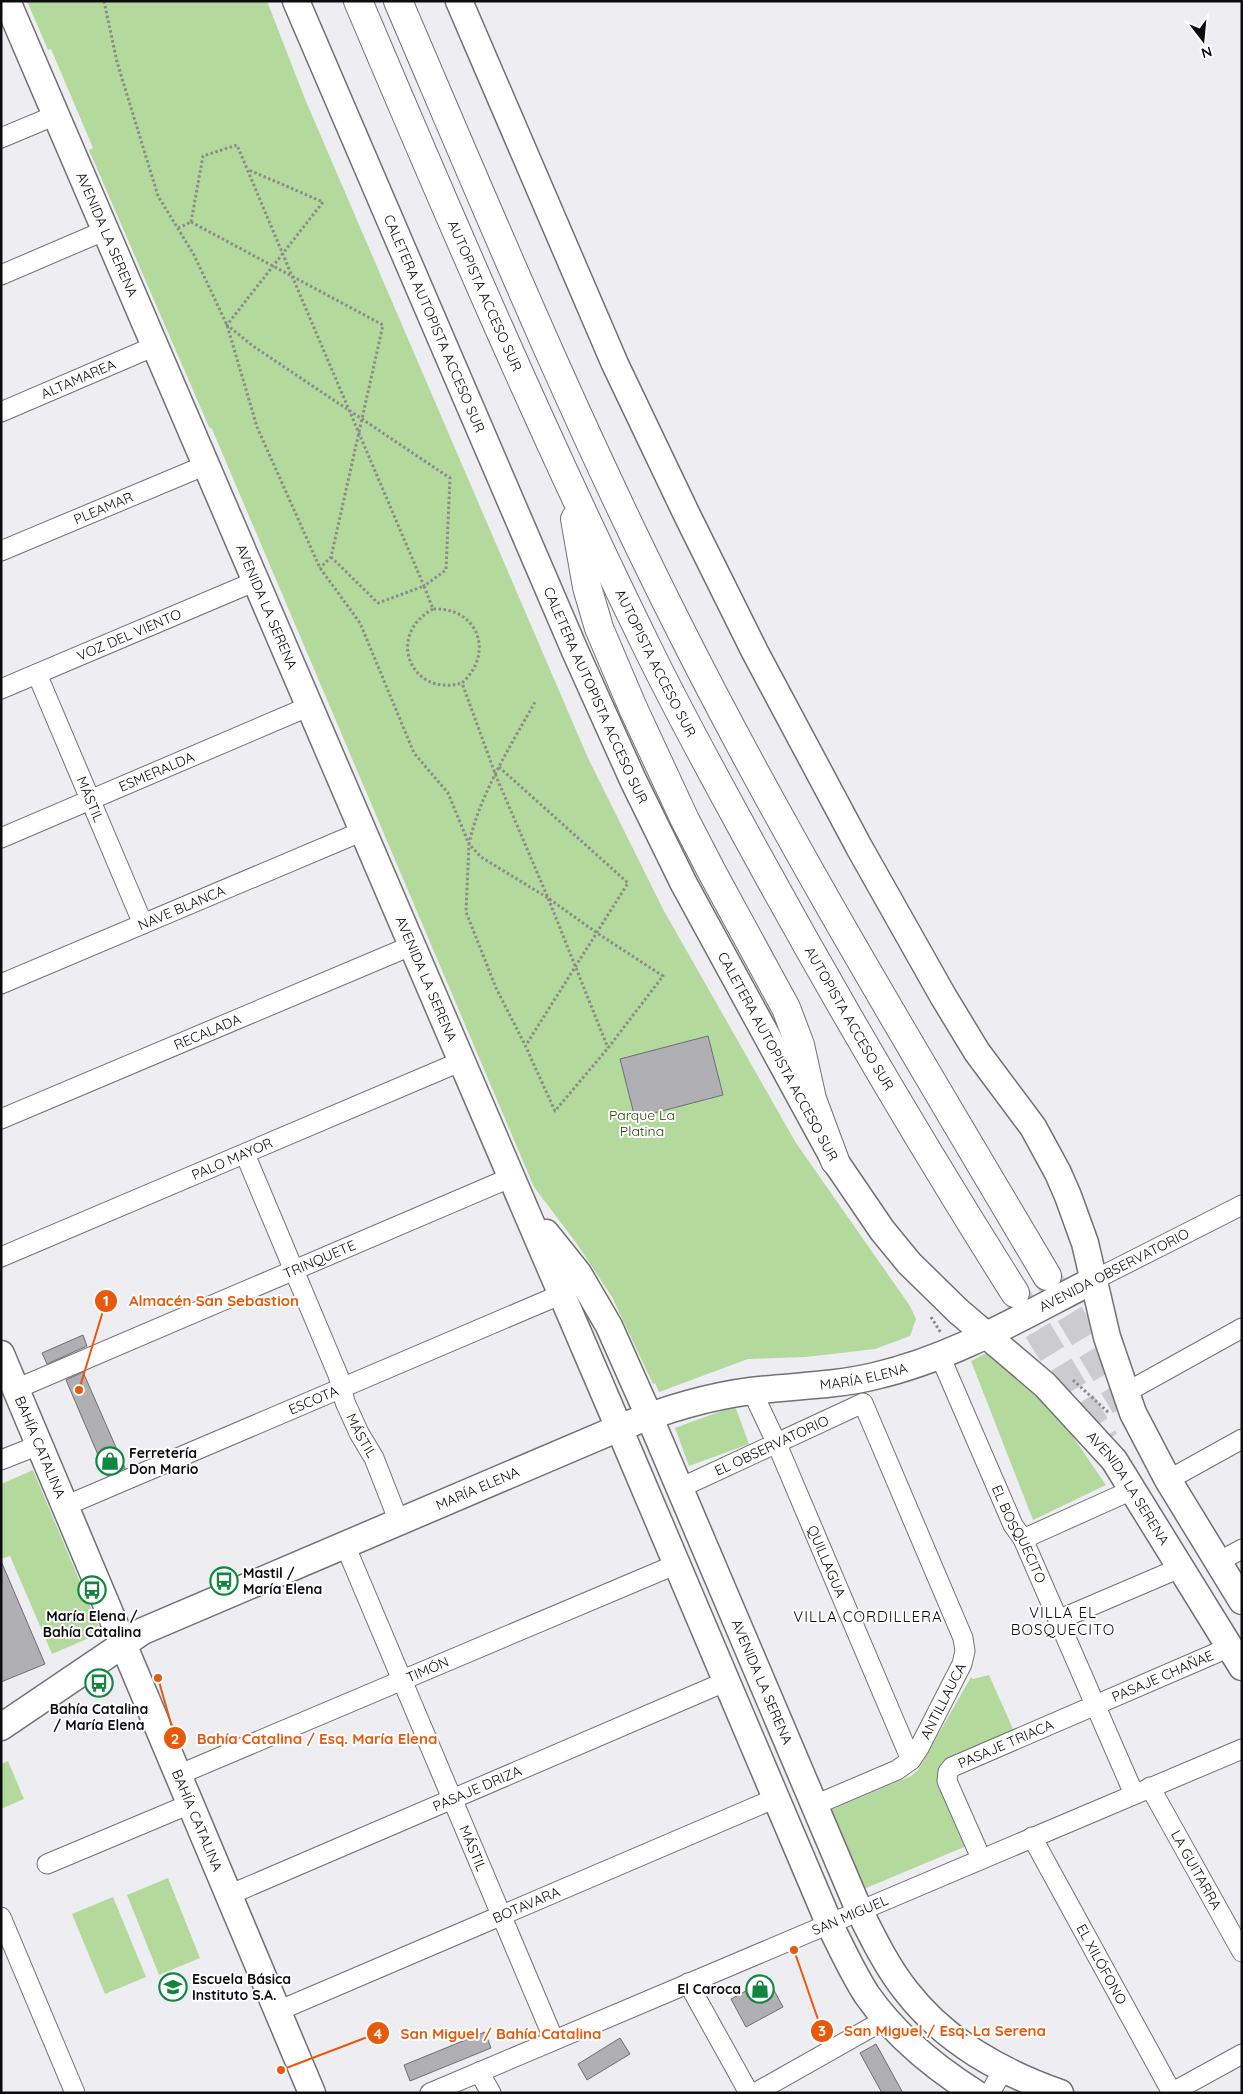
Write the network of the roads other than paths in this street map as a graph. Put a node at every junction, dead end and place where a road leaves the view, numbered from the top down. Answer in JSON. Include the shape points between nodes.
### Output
{"nodes":[{"id":1,"x":7,"y":1,"type":"edge"},
{"id":2,"x":296,"y":1,"type":"edge"},
{"id":3,"x":358,"y":1,"type":"edge"},
{"id":4,"x":398,"y":1,"type":"edge"},
{"id":5,"x":459,"y":1,"type":"edge"},
{"id":6,"x":56,"y":115,"type":"junction"},
{"id":7,"x":1,"y":138,"type":"edge"},
{"id":8,"x":106,"y":230,"type":"junction"},
{"id":9,"x":1,"y":275,"type":"edge"},
{"id":10,"x":155,"y":346,"type":"junction"},
{"id":11,"x":1,"y":412,"type":"edge"},
{"id":12,"x":206,"y":465,"type":"junction"},
{"id":13,"x":562,"y":469,"type":"junction"},
{"id":14,"x":1,"y":551,"type":"edge"},
{"id":15,"x":256,"y":581,"type":"junction"},
{"id":16,"x":37,"y":674,"type":"junction"},
{"id":17,"x":1,"y":689,"type":"edge"},
{"id":18,"x":310,"y":706,"type":"junction"},
{"id":19,"x":91,"y":800,"type":"junction"},
{"id":20,"x":364,"y":831,"type":"junction"},
{"id":21,"x":1,"y":838,"type":"edge"},
{"id":22,"x":144,"y":924,"type":"junction"},
{"id":23,"x":413,"y":945,"type":"junction"},
{"id":24,"x":1,"y":984,"type":"edge"},
{"id":25,"x":462,"y":1061,"type":"junction"},
{"id":26,"x":1,"y":1119,"type":"edge"},
{"id":27,"x":245,"y":1154,"type":"junction"},
{"id":28,"x":835,"y":1162,"type":"junction"},
{"id":29,"x":512,"y":1177,"type":"junction"},
{"id":30,"x":1241,"y":1207,"type":"edge"},
{"id":31,"x":527,"y":1212,"type":"junction"},
{"id":32,"x":1,"y":1257,"type":"edge"},
{"id":33,"x":294,"y":1270,"type":"junction"},
{"id":34,"x":1046,"y":1276,"type":"tunnel mouth"},
{"id":35,"x":1094,"y":1280,"type":"junction"},
{"id":36,"x":1015,"y":1293,"type":"tunnel mouth"},
{"id":37,"x":562,"y":1294,"type":"junction"},
{"id":38,"x":1242,"y":1328,"type":"edge"},
{"id":39,"x":987,"y":1334,"type":"junction"},
{"id":40,"x":1,"y":1354,"type":"edge"},
{"id":41,"x":940,"y":1356,"type":"junction"},
{"id":42,"x":341,"y":1388,"type":"junction"},
{"id":43,"x":16,"y":1389,"type":"junction"},
{"id":44,"x":752,"y":1391,"type":"junction"},
{"id":45,"x":1125,"y":1393,"type":"junction"},
{"id":46,"x":863,"y":1403,"type":"joint"},
{"id":47,"x":649,"y":1416,"type":"junction"},
{"id":48,"x":620,"y":1428,"type":"junction"},
{"id":49,"x":1242,"y":1439,"type":"edge"},
{"id":50,"x":776,"y":1442,"type":"junction"},
{"id":51,"x":39,"y":1445,"type":"junction"},
{"id":52,"x":1,"y":1460,"type":"edge"},
{"id":53,"x":1168,"y":1480,"type":"junction"},
{"id":54,"x":680,"y":1488,"type":"junction"},
{"id":55,"x":1132,"y":1490,"type":"junction"},
{"id":56,"x":65,"y":1506,"type":"junction"},
{"id":57,"x":399,"y":1522,"type":"junction"},
{"id":58,"x":1023,"y":1538,"type":"junction"},
{"id":59,"x":345,"y":1545,"type":"junction"},
{"id":60,"x":1242,"y":1549,"type":"edge"},
{"id":61,"x":1218,"y":1562,"type":"junction"},
{"id":62,"x":677,"y":1564,"type":"junction"},
{"id":63,"x":1182,"y":1567,"type":"junction"},
{"id":64,"x":1242,"y":1601,"type":"edge"},
{"id":65,"x":1058,"y":1620,"type":"junction"},
{"id":66,"x":122,"y":1644,"type":"junction"},
{"id":67,"x":1236,"y":1657,"type":"edge"},
{"id":68,"x":402,"y":1680,"type":"junction"},
{"id":69,"x":727,"y":1682,"type":"junction"},
{"id":70,"x":1095,"y":1704,"type":"junction"},
{"id":71,"x":2,"y":1726,"type":"edge"},
{"id":72,"x":1242,"y":1749,"type":"edge"},
{"id":73,"x":911,"y":1760,"type":"junction"},
{"id":74,"x":178,"y":1775,"type":"junction"},
{"id":75,"x":1142,"y":1791,"type":"junction"},
{"id":76,"x":776,"y":1798,"type":"junction"},
{"id":77,"x":453,"y":1799,"type":"junction"},
{"id":78,"x":190,"y":1804,"type":"junction"},
{"id":79,"x":815,"y":1805,"type":"junction"},
{"id":80,"x":1032,"y":1837,"type":"junction"},
{"id":81,"x":981,"y":1858,"type":"junction"},
{"id":82,"x":47,"y":1864,"type":"dead end"},
{"id":83,"x":228,"y":1895,"type":"junction"},
{"id":84,"x":859,"y":1910,"type":"junction"},
{"id":85,"x":502,"y":1915,"type":"junction"},
{"id":86,"x":1,"y":1917,"type":"edge"},
{"id":87,"x":829,"y":1923,"type":"junction"},
{"id":88,"x":1242,"y":1952,"type":"edge"},
{"id":89,"x":688,"y":1983,"type":"junction"},
{"id":90,"x":278,"y":2010,"type":"junction"},
{"id":91,"x":886,"y":2019,"type":"junction"},
{"id":92,"x":554,"y":2040,"type":"junction"},
{"id":93,"x":1242,"y":2054,"type":"edge"},
{"id":94,"x":1003,"y":2070,"type":"junction"},
{"id":95,"x":479,"y":2072,"type":"junction"},
{"id":96,"x":1171,"y":2092,"type":"edge"},
{"id":97,"x":75,"y":2093,"type":"edge"},
{"id":98,"x":312,"y":2093,"type":"edge"},
{"id":99,"x":430,"y":2093,"type":"edge"},
{"id":100,"x":490,"y":2093,"type":"edge"},
{"id":101,"x":749,"y":2093,"type":"edge"},
{"id":102,"x":755,"y":2093,"type":"edge"},
{"id":103,"x":975,"y":2093,"type":"edge"},
{"id":104,"x":990,"y":2093,"type":"edge"},
{"id":105,"x":1060,"y":2093,"type":"edge"}],
"edges":[{"from":1,"to":6,"type":"street","name":"AVENIDA LA SERENA"},
{"from":2,"to":28,"type":"street","name":"CALETERA AUTOPISTA ACCESO SUR","via":[[633,780],[688,892]]},
{"from":3,"to":13,"type":"highway","name":"AUTOPISTA ACCESO SUR","via":[[447,212]]},
{"from":4,"to":34,"type":"highway","via":[[561,378],[682,632],[805,864]]},
{"from":5,"to":35,"type":"street","via":[[615,364],[720,582],[859,847],[943,996],[977,1052],[1045,1147],[1078,1221]]},
{"from":6,"to":7,"type":"street"},
{"from":6,"to":8,"type":"street","name":"AVENIDA LA SERENA"},
{"from":8,"to":9,"type":"street"},
{"from":8,"to":10,"type":"street","name":"AVENIDA LA SERENA"},
{"from":10,"to":11,"type":"street","name":"ALTAMAREA"},
{"from":10,"to":12,"type":"street","name":"AVENIDA LA SERENA"},
{"from":12,"to":14,"type":"street","name":"PLEAMAR"},
{"from":12,"to":15,"type":"street","name":"AVENIDA LA SERENA"},
{"from":13,"to":28,"type":"highway","via":[[599,628],[685,820],[792,1021],[812,1099]]},
{"from":13,"to":36,"type":"highway","name":"AUTOPISTA ACCESO SUR","via":[[704,758],[821,971]]},
{"from":15,"to":16,"type":"street","name":"VOZ DEL VIENTO"},
{"from":15,"to":18,"type":"street","name":"AVENIDA LA SERENA"},
{"from":16,"to":17,"type":"street","name":"VOZ DEL VIENTO"},
{"from":16,"to":19,"type":"street","name":"MÁSTIL"},
{"from":18,"to":19,"type":"street","name":"ESMERALDA"},
{"from":18,"to":20,"type":"street","name":"AVENIDA LA SERENA"},
{"from":19,"to":21,"type":"street","name":"ESMERALDA"},
{"from":19,"to":22,"type":"street","name":"MÁSTIL"},
{"from":20,"to":22,"type":"street","name":"NAVE BLANCA"},
{"from":20,"to":23,"type":"street","name":"AVENIDA LA SERENA"},
{"from":22,"to":24,"type":"street","name":"NAVE BLANCA"},
{"from":23,"to":25,"type":"street","name":"AVENIDA LA SERENA"},
{"from":23,"to":26,"type":"street","name":"RECALADA"},
{"from":25,"to":27,"type":"street","name":"PALO MAYOR"},
{"from":25,"to":29,"type":"street","name":"AVENIDA LA SERENA"},
{"from":27,"to":32,"type":"street","name":"PALO MAYOR"},
{"from":27,"to":33,"type":"street","name":"MÁSTIL"},
{"from":28,"to":39,"type":"street","name":"CALETERA AUTOPISTA ACCESO SUR","via":[[909,1263],[958,1311]]},
{"from":29,"to":31,"type":"street","name":"AVENIDA LA SERENA"},
{"from":29,"to":33,"type":"street","name":"TRINQUETE"},
{"from":30,"to":35,"type":"street","name":"AVENIDA OBSERVATORIO"},
{"from":31,"to":37,"type":"street","name":"AVENIDA LA SERENA"},
{"from":31,"to":47,"type":"street","name":"AVENIDA LA SERENA","via":[[590,1291]]},
{"from":33,"to":42,"type":"street","name":"MÁSTIL"},
{"from":33,"to":43,"type":"street","name":"TRINQUETE"},
{"from":35,"to":39,"type":"street","name":"AVENIDA OBSERVATORIO"},
{"from":35,"to":45,"type":"street","via":[[1106,1338]]},
{"from":37,"to":42,"type":"street","name":"ESCOTA"},
{"from":37,"to":48,"type":"street","name":"AVENIDA LA SERENA"},
{"from":38,"to":45,"type":"street"},
{"from":39,"to":41,"type":"street","name":"MARÍA ELENA"},
{"from":39,"to":55,"type":"street","name":"AVENIDA LA SERENA","via":[[1074,1414],[1114,1460]]},
{"from":40,"to":43,"type":"street","name":"BAHÍA CATALINA"},
{"from":41,"to":44,"type":"street","name":"MARÍA ELENA","via":[[873,1377]]},
{"from":41,"to":58,"type":"street","name":"EL BOSQUECITO","via":[[1013,1525]]},
{"from":42,"to":56,"type":"street","name":"ESCOTA"},
{"from":42,"to":57,"type":"street","name":"MÁSTIL"},
{"from":43,"to":51,"type":"street","name":"BAHÍA CATALINA"},
{"from":44,"to":47,"type":"street","name":"MARÍA ELENA","via":[[694,1401]]},
{"from":44,"to":50,"type":"street","name":"QUILLAGUA"},
{"from":45,"to":53,"type":"street"},
{"from":46,"to":50,"type":"street","name":"EL OBSERVATORIO"},
{"from":46,"to":73,"type":"street","name":"ANTILLAUCA","via":[[965,1644],[962,1664]]},
{"from":47,"to":48,"type":"street","name":"MARÍA ELENA"},
{"from":47,"to":54,"type":"street","name":"AVENIDA LA SERENA"},
{"from":48,"to":57,"type":"street","name":"MARÍA ELENA"},
{"from":48,"to":62,"type":"street","name":"AVENIDA LA SERENA"},
{"from":49,"to":53,"type":"street"},
{"from":50,"to":54,"type":"street","name":"EL OBSERVATORIO"},
{"from":50,"to":73,"type":"street","name":"QUILLAGUA"},
{"from":51,"to":52,"type":"street"},
{"from":51,"to":56,"type":"street","name":"BAHÍA CATALINA"},
{"from":53,"to":61,"type":"street"},
{"from":54,"to":79,"type":"street","name":"AVENIDA LA SERENA"},
{"from":55,"to":58,"type":"street"},
{"from":55,"to":63,"type":"street","name":"AVENIDA LA SERENA"},
{"from":56,"to":66,"type":"street","name":"BAHÍA CATALINA"},
{"from":57,"to":59,"type":"street","name":"MARÍA ELENA"},
{"from":58,"to":65,"type":"street","name":"EL BOSQUECITO"},
{"from":59,"to":66,"type":"street","name":"MARÍA ELENA"},
{"from":59,"to":68,"type":"street","name":"MÁSTIL"},
{"from":60,"to":61,"type":"street"},
{"from":61,"to":64,"type":"street"},
{"from":62,"to":68,"type":"street","name":"TIMÓN"},
{"from":62,"to":69,"type":"street","name":"AVENIDA LA SERENA"},
{"from":63,"to":65,"type":"street"},
{"from":63,"to":67,"type":"street","name":"AVENIDA LA SERENA"},
{"from":65,"to":70,"type":"street","name":"EL BOSQUECITO"},
{"from":66,"to":71,"type":"street","name":"MARÍA ELENA"},
{"from":66,"to":74,"type":"street","name":"BAHÍA CATALINA"},
{"from":67,"to":70,"type":"street","name":"PASAJE CHAÑAE"},
{"from":68,"to":74,"type":"street","name":"TIMÓN"},
{"from":68,"to":77,"type":"street","name":"MÁSTIL"},
{"from":69,"to":76,"type":"street","name":"AVENIDA LA SERENA"},
{"from":69,"to":77,"type":"street","name":"PASAJE DRIZA"},
{"from":70,"to":75,"type":"street","name":"EL BOSQUECITO"},
{"from":70,"to":81,"type":"street","name":"PASAJE TRIACA","via":[[952,1767],[948,1772],[947,1781]]},
{"from":72,"to":75,"type":"street","name":"SAN MIGUEL"},
{"from":73,"to":79,"type":"street","name":"ANTILLAUCA","via":[[897,1770]]},
{"from":74,"to":78,"type":"street","name":"BAHÍA CATALINA"},
{"from":75,"to":80,"type":"street","name":"SAN MIGUEL"},
{"from":75,"to":88,"type":"street","name":"LA GUITARRA"},
{"from":76,"to":85,"type":"street","name":"BOTAVARA"},
{"from":76,"to":87,"type":"street","name":"AVENIDA LA SERENA"},
{"from":77,"to":83,"type":"street","name":"PASAJE DRIZA"},
{"from":77,"to":85,"type":"street","name":"MÁSTIL"},
{"from":78,"to":82,"type":"street"},
{"from":78,"to":83,"type":"street","name":"BAHÍA CATALINA"},
{"from":79,"to":84,"type":"street","name":"AVENIDA LA SERENA"},
{"from":80,"to":81,"type":"street","name":"SAN MIGUEL"},
{"from":80,"to":96,"type":"street","name":"EL XILÓFONO"},
{"from":81,"to":84,"type":"street","name":"SAN MIGUEL"},
{"from":83,"to":90,"type":"street","name":"BAHÍA CATALINA"},
{"from":84,"to":87,"type":"street","name":"SAN MIGUEL"},
{"from":84,"to":94,"type":"street","name":"AVENIDA LA SERENA","via":[[892,1970],[919,2006],[936,2024],[970,2050]]},
{"from":85,"to":90,"type":"street","name":"BOTAVARA"},
{"from":85,"to":92,"type":"street","name":"MÁSTIL"},
{"from":86,"to":97,"type":"street"},
{"from":87,"to":89,"type":"street","name":"SAN MIGUEL"},
{"from":87,"to":91,"type":"street","name":"AVENIDA LA SERENA","via":[[856,1977]]},
{"from":89,"to":92,"type":"street","name":"SAN MIGUEL"},
{"from":89,"to":101,"type":"street"},
{"from":90,"to":98,"type":"street","name":"BAHÍA CATALINA"},
{"from":91,"to":102,"type":"street"},
{"from":91,"to":103,"type":"street","name":"AVENIDA LA SERENA","via":[[933,2064]]},
{"from":92,"to":95,"type":"street","name":"SAN MIGUEL"},
{"from":93,"to":96,"type":"street"},
{"from":94,"to":104,"type":"street"},
{"from":94,"to":105,"type":"street","name":"AVENIDA LA SERENA"},
{"from":95,"to":99,"type":"street","name":"SAN MIGUEL"},
{"from":95,"to":100,"type":"street"}]}
